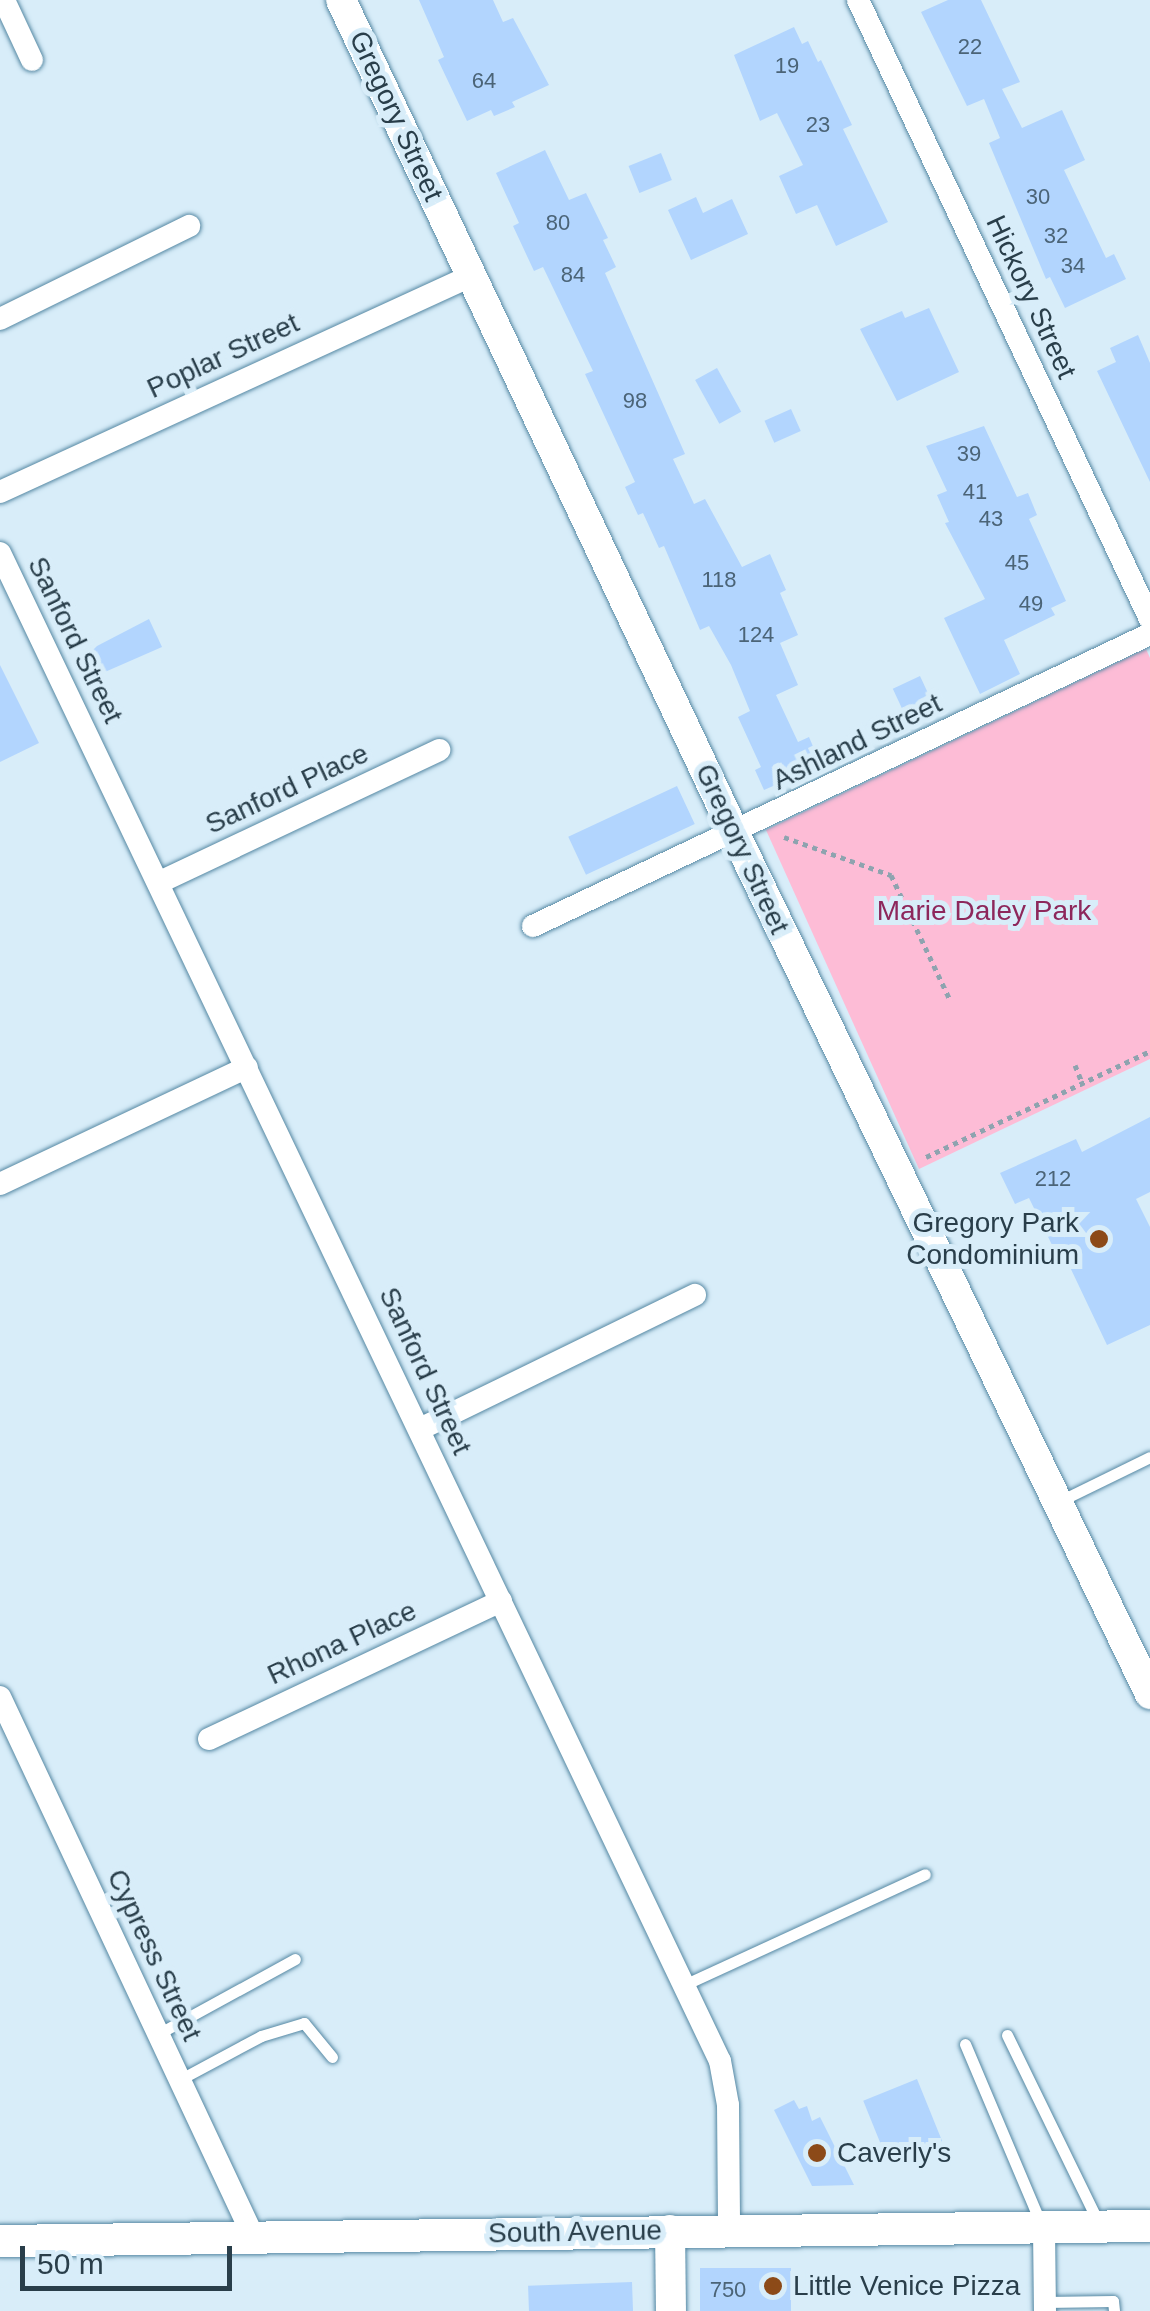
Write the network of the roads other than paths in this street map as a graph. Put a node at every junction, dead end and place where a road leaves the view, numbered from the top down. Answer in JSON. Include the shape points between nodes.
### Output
{"nodes":[{"id":1,"x":4,"y":0,"type":"edge"},
{"id":2,"x":341,"y":0,"type":"edge"},
{"id":3,"x":858,"y":0,"type":"edge"},
{"id":4,"x":32,"y":60,"type":"dead end"},
{"id":5,"x":189,"y":226,"type":"dead end"},
{"id":6,"x":470,"y":276,"type":"junction"},
{"id":7,"x":0,"y":319,"type":"edge"},
{"id":8,"x":0,"y":492,"type":"edge"},
{"id":9,"x":0,"y":552,"type":"edge"},
{"id":10,"x":1150,"y":620,"type":"edge"},
{"id":11,"x":1150,"y":634,"type":"edge"},
{"id":12,"x":439,"y":750,"type":"dead end"},
{"id":13,"x":734,"y":834,"type":"junction"},
{"id":14,"x":160,"y":882,"type":"junction"},
{"id":15,"x":533,"y":926,"type":"dead end"},
{"id":16,"x":247,"y":1067,"type":"junction"},
{"id":17,"x":0,"y":1184,"type":"edge"},
{"id":18,"x":695,"y":1295,"type":"dead end"},
{"id":19,"x":420,"y":1429,"type":"junction"},
{"id":20,"x":1150,"y":1457,"type":"edge"},
{"id":21,"x":1058,"y":1502,"type":"junction"},
{"id":22,"x":502,"y":1601,"type":"junction"},
{"id":23,"x":1150,"y":1694,"type":"edge"},
{"id":24,"x":0,"y":1697,"type":"edge"},
{"id":25,"x":208,"y":1738,"type":"dead end"},
{"id":26,"x":926,"y":1874,"type":"dead end"},
{"id":27,"x":295,"y":1959,"type":"dead end"},
{"id":28,"x":684,"y":1986,"type":"junction"},
{"id":29,"x":158,"y":2034,"type":"junction"},
{"id":30,"x":1007,"y":2035,"type":"dead end"},
{"id":31,"x":965,"y":2044,"type":"dead end"},
{"id":32,"x":332,"y":2058,"type":"dead end"},
{"id":33,"x":179,"y":2080,"type":"junction"},
{"id":34,"x":1150,"y":2226,"type":"edge"},
{"id":35,"x":1100,"y":2228,"type":"junction"},
{"id":36,"x":670,"y":2230,"type":"junction"},
{"id":37,"x":1044,"y":2230,"type":"junction"},
{"id":38,"x":729,"y":2232,"type":"junction"},
{"id":39,"x":254,"y":2238,"type":"junction"},
{"id":40,"x":0,"y":2241,"type":"edge"},
{"id":41,"x":1045,"y":2307,"type":"edge"},
{"id":42,"x":671,"y":2311,"type":"edge"},
{"id":43,"x":1114,"y":2311,"type":"edge"}],
"edges":[{"from":1,"to":4,"type":"street"},
{"from":2,"to":6,"type":"street","name":"Gregory Street"},
{"from":3,"to":10,"type":"street","name":"Hickory Street"},
{"from":5,"to":7,"type":"street"},
{"from":6,"to":8,"type":"street","name":"Poplar Street"},
{"from":6,"to":13,"type":"street","name":"Gregory Street"},
{"from":9,"to":14,"type":"street","name":"Sanford Street"},
{"from":11,"to":13,"type":"street","name":"Ashland Street"},
{"from":12,"to":14,"type":"street","name":"Sanford Place"},
{"from":13,"to":15,"type":"street","name":"Ashland Street"},
{"from":13,"to":21,"type":"street","name":"Gregory Street"},
{"from":14,"to":16,"type":"street","name":"Sanford Street"},
{"from":16,"to":17,"type":"street"},
{"from":16,"to":19,"type":"street","name":"Sanford Street"},
{"from":18,"to":19,"type":"street"},
{"from":19,"to":22,"type":"street","name":"Sanford Street"},
{"from":20,"to":21,"type":"lane"},
{"from":21,"to":23,"type":"street","name":"Gregory Street"},
{"from":22,"to":25,"type":"street","name":"Rhona Place"},
{"from":22,"to":28,"type":"street","name":"Sanford Street"},
{"from":24,"to":29,"type":"street","name":"Cypress Street"},
{"from":26,"to":28,"type":"lane"},
{"from":27,"to":29,"type":"lane"},
{"from":28,"to":38,"type":"street","name":"Sanford Street","via":[[726,2082]]},
{"from":29,"to":33,"type":"street","name":"Cypress Street"},
{"from":30,"to":35,"type":"lane"},
{"from":31,"to":37,"type":"lane"},
{"from":32,"to":33,"type":"lane","via":[[304,2023],[261,2036]]},
{"from":33,"to":39,"type":"street","name":"Cypress Street"},
{"from":34,"to":35,"type":"main road","name":"South Avenue"},
{"from":35,"to":37,"type":"main road","name":"South Avenue"},
{"from":36,"to":38,"type":"main road","name":"South Avenue"},
{"from":36,"to":39,"type":"main road","name":"South Avenue"},
{"from":36,"to":42,"type":"street"},
{"from":37,"to":38,"type":"main road","name":"South Avenue"},
{"from":37,"to":41,"type":"street"},
{"from":39,"to":40,"type":"main road","name":"South Avenue"},
{"from":41,"to":43,"type":"lane","via":[[1113,2301]]}]}
